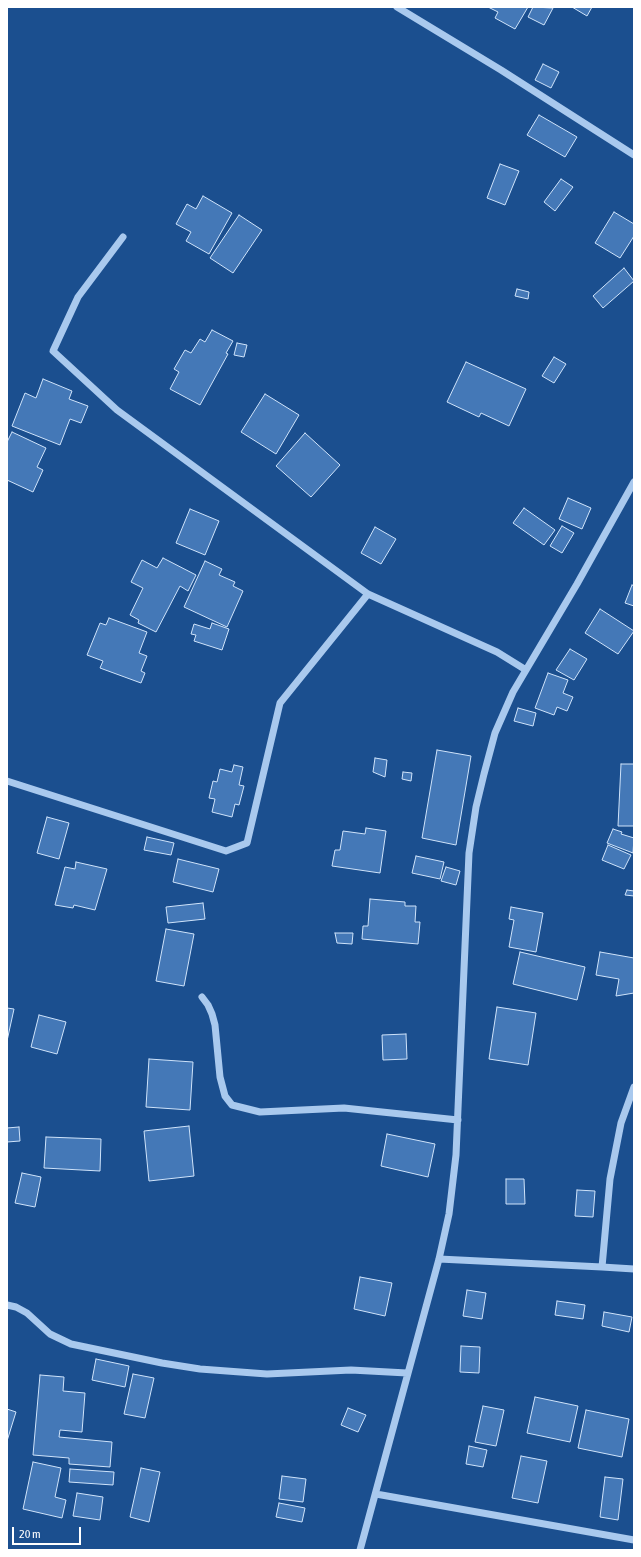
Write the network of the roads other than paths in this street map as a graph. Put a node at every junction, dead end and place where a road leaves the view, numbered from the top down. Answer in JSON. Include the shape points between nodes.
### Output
{"nodes":[{"id":1,"x":397,"y":7,"type":"edge"},
{"id":2,"x":634,"y":155,"type":"edge"},
{"id":3,"x":123,"y":237,"type":"dead end"},
{"id":4,"x":634,"y":482,"type":"edge"},
{"id":5,"x":368,"y":594,"type":"junction"},
{"id":6,"x":526,"y":670,"type":"junction"},
{"id":7,"x":7,"y":781,"type":"edge"},
{"id":8,"x":202,"y":997,"type":"dead end"},
{"id":9,"x":634,"y":1087,"type":"edge"},
{"id":10,"x":458,"y":1120,"type":"junction"},
{"id":11,"x":439,"y":1259,"type":"junction"},
{"id":12,"x":602,"y":1266,"type":"junction"},
{"id":13,"x":634,"y":1269,"type":"edge"},
{"id":14,"x":7,"y":1305,"type":"edge"},
{"id":15,"x":407,"y":1373,"type":"junction"},
{"id":16,"x":376,"y":1494,"type":"junction"},
{"id":17,"x":634,"y":1540,"type":"edge"},
{"id":18,"x":360,"y":1550,"type":"edge"}],
"edges":[{"from":1,"to":2,"type":"street"},
{"from":3,"to":5,"type":"street","via":[[78,297],[53,351],[117,410]]},
{"from":4,"to":6,"type":"street"},
{"from":5,"to":6,"type":"street","via":[[497,652]]},
{"from":5,"to":7,"type":"street","via":[[280,703],[247,844],[226,851]]},
{"from":6,"to":10,"type":"street","via":[[512,692],[495,733],[475,815],[469,853]]},
{"from":8,"to":10,"type":"street","via":[[214,1019],[220,1077],[225,1096],[232,1105],[260,1112],[344,1108]]},
{"from":9,"to":12,"type":"street","via":[[621,1123],[610,1180]]},
{"from":10,"to":11,"type":"street","via":[[449,1214]]},
{"from":11,"to":12,"type":"street"},
{"from":11,"to":15,"type":"street"},
{"from":12,"to":13,"type":"street"},
{"from":14,"to":15,"type":"street","via":[[27,1313],[50,1334],[71,1344],[162,1363],[200,1369],[267,1374],[351,1370]]},
{"from":15,"to":16,"type":"street"},
{"from":16,"to":17,"type":"street"},
{"from":16,"to":18,"type":"street"}]}
